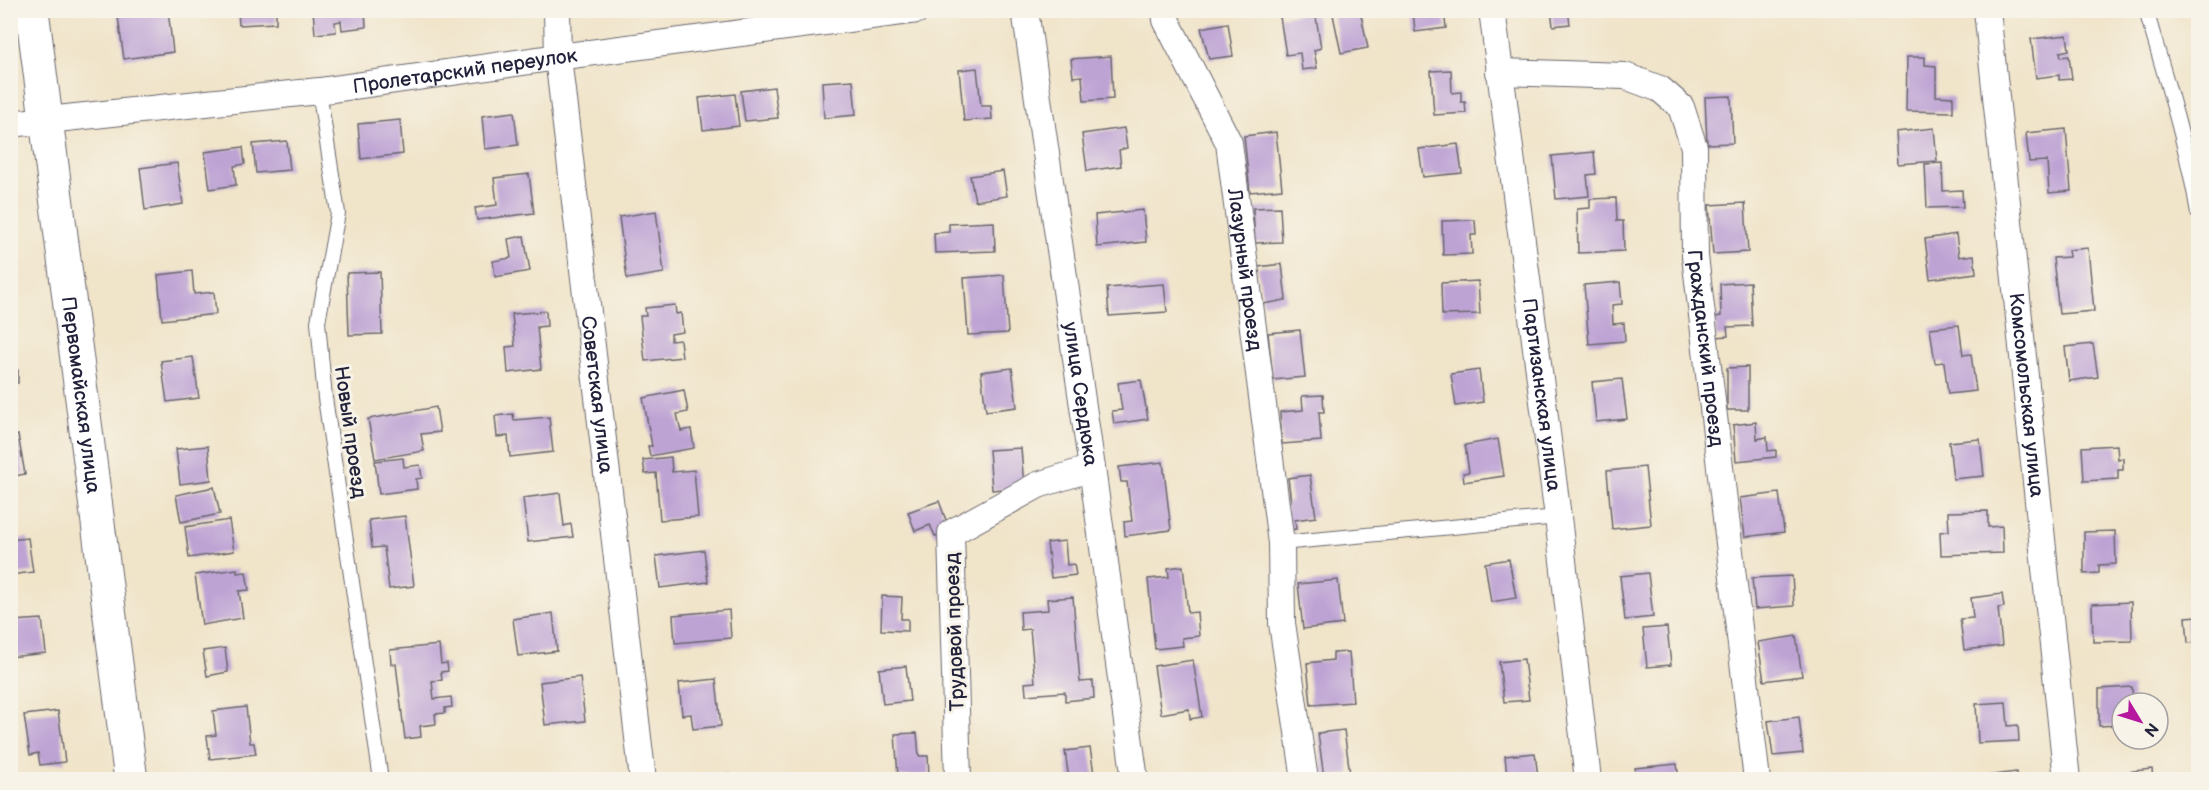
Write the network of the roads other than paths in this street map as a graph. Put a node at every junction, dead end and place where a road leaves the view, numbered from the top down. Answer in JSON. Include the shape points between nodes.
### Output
{"nodes":[{"id":1,"x":32,"y":10,"type":"edge"},
{"id":2,"x":557,"y":10,"type":"edge"},
{"id":3,"x":917,"y":10,"type":"edge"},
{"id":4,"x":1024,"y":10,"type":"edge"},
{"id":5,"x":1165,"y":10,"type":"edge"},
{"id":6,"x":1492,"y":10,"type":"edge"},
{"id":7,"x":1987,"y":10,"type":"edge"},
{"id":8,"x":2146,"y":10,"type":"edge"},
{"id":9,"x":558,"y":57,"type":"junction"},
{"id":10,"x":1499,"y":72,"type":"junction"},
{"id":11,"x":319,"y":91,"type":"junction"},
{"id":12,"x":45,"y":120,"type":"junction"},
{"id":13,"x":10,"y":124,"type":"edge"},
{"id":14,"x":2199,"y":213,"type":"edge"},
{"id":15,"x":1092,"y":468,"type":"junction"},
{"id":16,"x":1558,"y":517,"type":"junction"},
{"id":17,"x":1281,"y":543,"type":"junction"},
{"id":18,"x":131,"y":780,"type":"edge"},
{"id":19,"x":381,"y":780,"type":"edge"},
{"id":20,"x":643,"y":780,"type":"edge"},
{"id":21,"x":958,"y":780,"type":"edge"},
{"id":22,"x":1135,"y":780,"type":"edge"},
{"id":23,"x":1305,"y":780,"type":"edge"},
{"id":24,"x":1588,"y":780,"type":"edge"},
{"id":25,"x":1757,"y":780,"type":"edge"},
{"id":26,"x":2067,"y":780,"type":"edge"}],
"edges":[{"from":1,"to":12,"type":"main road","name":"Первомайская улица"},
{"from":2,"to":9,"type":"street","name":"Советская улица"},
{"from":3,"to":9,"type":"street","name":"Пролетарский переулок"},
{"from":4,"to":15,"type":"street","name":"улица Сердюка"},
{"from":5,"to":17,"type":"street","name":"Лазурный проезд","via":[[1166,20],[1229,143]]},
{"from":6,"to":10,"type":"street","name":"Партизанская улица"},
{"from":7,"to":26,"type":"street","name":"Комсомольская улица"},
{"from":8,"to":14,"type":"lane"},
{"from":9,"to":11,"type":"street","name":"Пролетарский переулок"},
{"from":9,"to":20,"type":"street","name":"Советская улица"},
{"from":10,"to":16,"type":"street","name":"Партизанская улица"},
{"from":10,"to":25,"type":"street","name":"Гражданский проезд","via":[[1625,76],[1660,89],[1681,106],[1694,147],[1695,256]]},
{"from":11,"to":12,"type":"street","name":"Пролетарский переулок"},
{"from":11,"to":19,"type":"lane","name":"Новый проезд","via":[[338,213],[318,322],[325,398]]},
{"from":12,"to":13,"type":"street","name":"Пролетарский переулок"},
{"from":12,"to":18,"type":"main road","name":"Первомайская улица"},
{"from":15,"to":21,"type":"street","name":"Трудовой проезд","via":[[1038,485],[951,533]]},
{"from":15,"to":22,"type":"street","name":"улица Сердюка"},
{"from":16,"to":17,"type":"lane"},
{"from":16,"to":24,"type":"street","name":"Партизанская улица"},
{"from":17,"to":23,"type":"street","name":"Лазурный проезд","via":[[1282,623]]}]}
